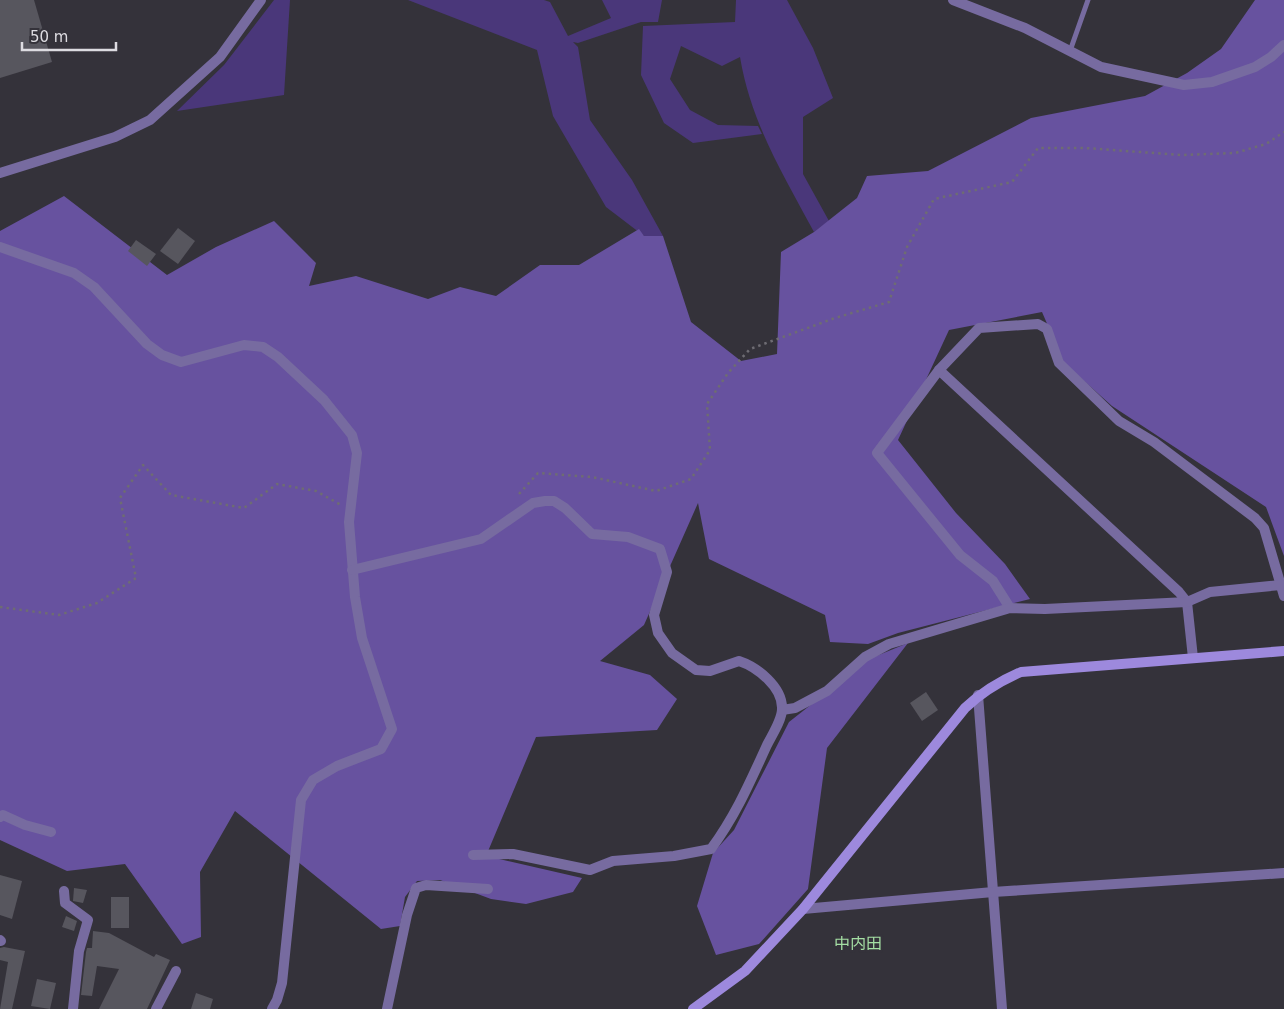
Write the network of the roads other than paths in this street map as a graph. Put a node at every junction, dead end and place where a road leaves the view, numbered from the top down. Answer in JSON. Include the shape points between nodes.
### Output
{"nodes":[{"id":1,"x":261,"y":0,"type":"edge"},
{"id":2,"x":953,"y":0,"type":"edge"},
{"id":3,"x":1088,"y":0,"type":"edge"},
{"id":4,"x":1284,"y":45,"type":"edge"},
{"id":5,"x":1069,"y":52,"type":"junction"},
{"id":6,"x":0,"y":173,"type":"edge"},
{"id":7,"x":0,"y":247,"type":"edge"},
{"id":8,"x":939,"y":370,"type":"junction"},
{"id":9,"x":352,"y":570,"type":"junction"},
{"id":10,"x":1281,"y":585,"type":"junction"},
{"id":11,"x":1284,"y":596,"type":"edge"},
{"id":12,"x":1186,"y":602,"type":"junction"},
{"id":13,"x":1010,"y":608,"type":"junction"},
{"id":14,"x":1284,"y":651,"type":"edge"},
{"id":15,"x":1193,"y":658,"type":"junction"},
{"id":16,"x":978,"y":695,"type":"junction"},
{"id":17,"x":782,"y":710,"type":"junction"},
{"id":18,"x":0,"y":818,"type":"edge"},
{"id":19,"x":51,"y":832,"type":"dead end"},
{"id":20,"x":473,"y":855,"type":"dead end"},
{"id":21,"x":1284,"y":873,"type":"edge"},
{"id":22,"x":488,"y":889,"type":"dead end"},
{"id":23,"x":64,"y":891,"type":"dead end"},
{"id":24,"x":993,"y":892,"type":"junction"},
{"id":25,"x":803,"y":909,"type":"junction"},
{"id":26,"x":176,"y":971,"type":"dead end"},
{"id":27,"x":73,"y":1009,"type":"edge"},
{"id":28,"x":156,"y":1009,"type":"edge"},
{"id":29,"x":272,"y":1009,"type":"edge"},
{"id":30,"x":387,"y":1009,"type":"edge"},
{"id":31,"x":693,"y":1009,"type":"edge"},
{"id":32,"x":1002,"y":1009,"type":"edge"}],
"edges":[{"from":1,"to":6,"type":"street","via":[[220,57],[150,120],[115,137]]},
{"from":2,"to":5,"type":"street","via":[[1025,28]]},
{"from":3,"to":5,"type":"lane"},
{"from":4,"to":5,"type":"street","via":[[1255,67],[1212,82],[1184,85],[1101,67]]},
{"from":7,"to":9,"type":"street","via":[[74,273],[94,287],[147,344],[162,355],[181,362],[244,345],[263,347],[278,357],[324,400],[352,435],[357,453],[349,522]]},
{"from":8,"to":10,"type":"street","via":[[979,328],[1043,326],[1059,363],[1119,421],[1154,442],[1264,528]]},
{"from":8,"to":12,"type":"street"},
{"from":8,"to":13,"type":"street","via":[[877,453],[960,555],[993,582]]},
{"from":9,"to":17,"type":"street","via":[[482,539],[533,504],[554,501],[592,534],[628,537],[660,549],[667,572],[654,615],[658,632],[672,653],[696,670],[710,671],[739,660],[754,666],[780,693]]},
{"from":9,"to":29,"type":"street","via":[[362,638],[392,729],[381,748],[313,780],[301,800],[282,983]]},
{"from":10,"to":11,"type":"street"},
{"from":10,"to":12,"type":"street","via":[[1210,592]]},
{"from":12,"to":13,"type":"street"},
{"from":12,"to":15,"type":"street"},
{"from":13,"to":17,"type":"street","via":[[889,644],[865,657],[827,691],[795,708]]},
{"from":14,"to":15,"type":"street"},
{"from":15,"to":16,"type":"street","via":[[1021,672]]},
{"from":16,"to":24,"type":"street"},
{"from":16,"to":25,"type":"street"},
{"from":17,"to":20,"type":"street","via":[[732,820],[711,849],[613,861],[590,870],[513,854]]},
{"from":18,"to":19,"type":"street","via":[[2,815]]},
{"from":21,"to":24,"type":"street"},
{"from":22,"to":30,"type":"street","via":[[426,885],[416,888]]},
{"from":23,"to":27,"type":"street","via":[[65,903],[88,920],[79,951]]},
{"from":24,"to":25,"type":"street"},
{"from":24,"to":32,"type":"street"},
{"from":25,"to":31,"type":"street","via":[[745,971]]},
{"from":26,"to":28,"type":"street"}]}
